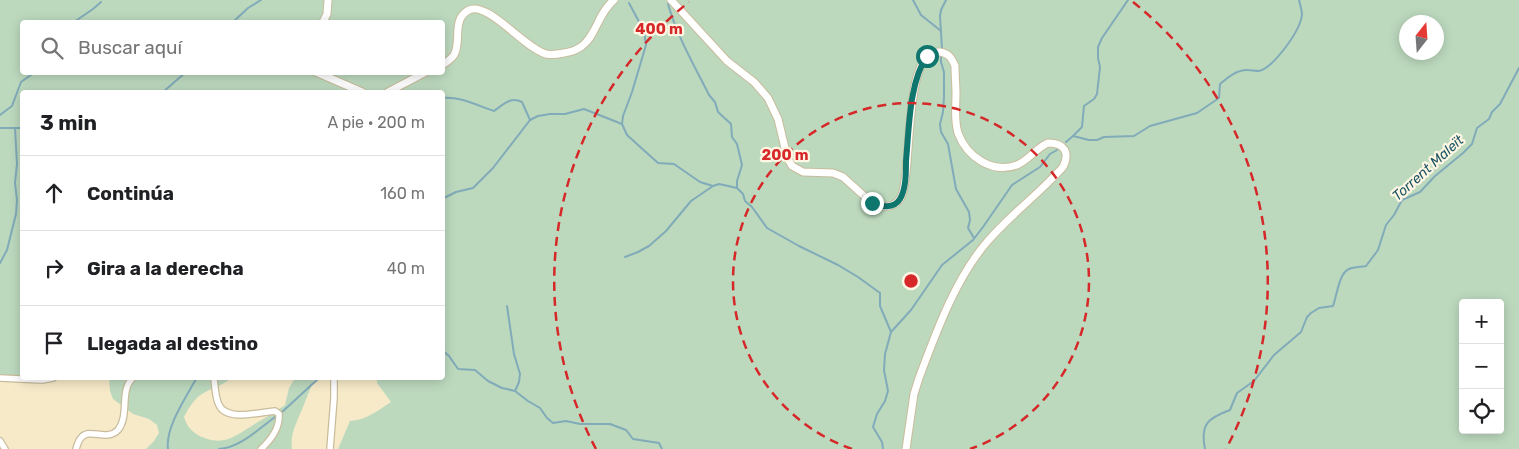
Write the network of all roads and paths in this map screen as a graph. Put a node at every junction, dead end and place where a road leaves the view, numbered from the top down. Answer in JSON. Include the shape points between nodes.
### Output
{"nodes":[{"id":1,"x":328,"y":0,"type":"edge"},
{"id":2,"x":614,"y":0,"type":"edge"},
{"id":3,"x":671,"y":0,"type":"edge"},
{"id":4,"x":324,"y":20,"type":"edge"},
{"id":5,"x":445,"y":62,"type":"edge"},
{"id":6,"x":323,"y":75,"type":"edge"},
{"id":7,"x":420,"y":75,"type":"edge"},
{"id":8,"x":357,"y":90,"type":"edge"},
{"id":9,"x":392,"y":90,"type":"edge"},
{"id":10,"x":0,"y":372,"type":"edge"},
{"id":11,"x":3,"y":378,"type":"edge"},
{"id":12,"x":20,"y":379,"type":"edge"},
{"id":13,"x":132,"y":380,"type":"edge"},
{"id":14,"x":214,"y":380,"type":"edge"},
{"id":15,"x":334,"y":380,"type":"edge"},
{"id":16,"x":0,"y":441,"type":"edge"},
{"id":17,"x":5,"y":449,"type":"edge"},
{"id":18,"x":76,"y":449,"type":"edge"},
{"id":19,"x":261,"y":449,"type":"edge"},
{"id":20,"x":330,"y":449,"type":"edge"},
{"id":21,"x":906,"y":449,"type":"edge"}],
"edges":[{"from":1,"to":4,"type":"street"},
{"from":2,"to":5,"type":"street","via":[[604,11],[588,42],[571,52],[551,54],[533,48],[486,11],[471,9],[460,21],[454,55]]},
{"from":3,"to":21,"type":"street","via":[[727,61],[768,98],[792,166],[803,172],[843,176],[877,206],[891,206],[900,198],[913,95],[924,59],[934,52],[949,55],[955,66],[958,133],[979,160],[989,165],[1010,167],[1028,159],[1048,142],[1060,145],[1066,152],[1063,167],[986,243],[957,287],[919,378]]},
{"from":6,"to":8,"type":"street"},
{"from":7,"to":9,"type":"street"},
{"from":10,"to":11,"type":"street"},
{"from":11,"to":12,"type":"street"},
{"from":13,"to":18,"type":"street","via":[[128,384],[123,418],[117,431],[108,435],[86,434]]},
{"from":14,"to":19,"type":"street","via":[[222,410],[234,415],[275,411],[279,414],[276,430]]},
{"from":15,"to":20,"type":"street"},
{"from":16,"to":17,"type":"street"}]}
